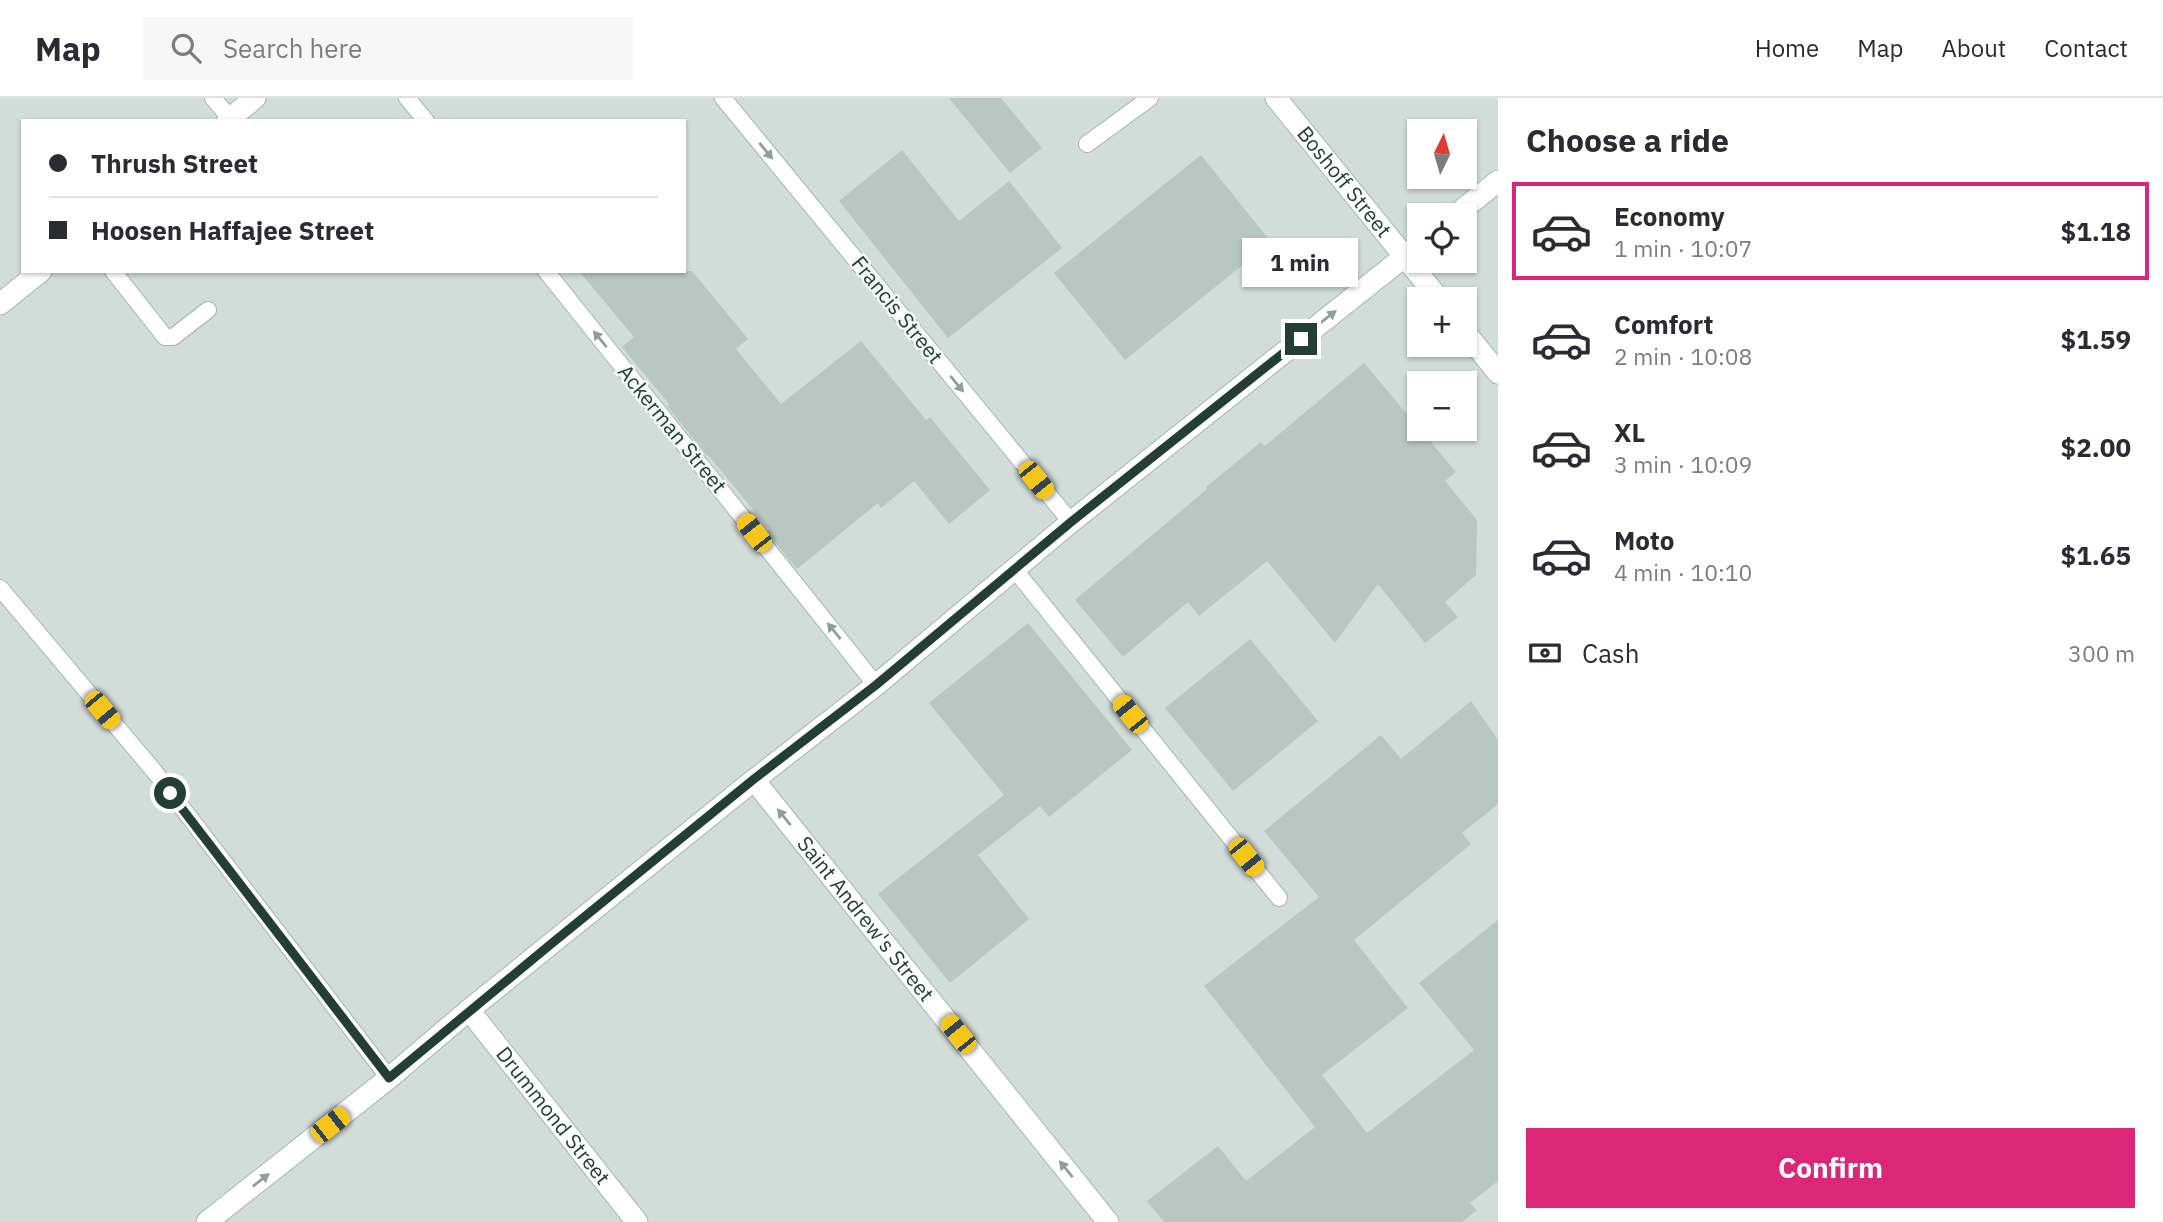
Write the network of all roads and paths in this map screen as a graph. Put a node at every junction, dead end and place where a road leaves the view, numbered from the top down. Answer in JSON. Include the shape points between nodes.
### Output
{"nodes":[{"id":1,"x":214,"y":98,"type":"edge"},
{"id":2,"x":256,"y":98,"type":"edge"},
{"id":3,"x":408,"y":98,"type":"edge"},
{"id":4,"x":723,"y":98,"type":"edge"},
{"id":5,"x":1150,"y":98,"type":"edge"},
{"id":6,"x":1276,"y":98,"type":"edge"},
{"id":7,"x":228,"y":119,"type":"edge"},
{"id":8,"x":230,"y":119,"type":"edge"},
{"id":9,"x":424,"y":119,"type":"edge"},
{"id":10,"x":1087,"y":144,"type":"dead end"},
{"id":11,"x":1498,"y":181,"type":"edge"},
{"id":12,"x":1471,"y":203,"type":"edge"},
{"id":13,"x":1407,"y":245,"type":"edge"},
{"id":14,"x":1407,"y":255,"type":"edge"},
{"id":15,"x":39,"y":273,"type":"edge"},
{"id":16,"x":115,"y":273,"type":"edge"},
{"id":17,"x":548,"y":273,"type":"edge"},
{"id":18,"x":0,"y":304,"type":"edge"},
{"id":19,"x":208,"y":310,"type":"dead end"},
{"id":20,"x":1477,"y":347,"type":"edge"},
{"id":21,"x":1498,"y":373,"type":"edge"},
{"id":22,"x":1071,"y":522,"type":"junction"},
{"id":23,"x":1015,"y":570,"type":"junction"},
{"id":24,"x":0,"y":588,"type":"edge"},
{"id":25,"x":876,"y":685,"type":"junction"},
{"id":26,"x":754,"y":779,"type":"junction"},
{"id":27,"x":1279,"y":898,"type":"dead end"},
{"id":28,"x":469,"y":1010,"type":"junction"},
{"id":29,"x":389,"y":1078,"type":"junction"},
{"id":30,"x":211,"y":1221,"type":"edge"},
{"id":31,"x":637,"y":1222,"type":"edge"},
{"id":32,"x":1108,"y":1222,"type":"edge"}],
"edges":[{"from":1,"to":7,"type":"lane"},
{"from":2,"to":8,"type":"street"},
{"from":3,"to":9,"type":"lane"},
{"from":4,"to":22,"type":"lane","name":"Francis Street","one_way":true},
{"from":5,"to":10,"type":"lane"},
{"from":6,"to":13,"type":"street","name":"Boshoff Street"},
{"from":11,"to":12,"type":"street"},
{"from":22,"to":14,"type":"street","one_way":true},
{"from":15,"to":18,"type":"street"},
{"from":16,"to":19,"type":"lane","via":[[165,337],[173,337]]},
{"from":25,"to":17,"type":"lane","name":"Ackerman Street","one_way":true},
{"from":20,"to":21,"type":"street"},
{"from":22,"to":23,"type":"street"},
{"from":23,"to":25,"type":"street"},
{"from":23,"to":27,"type":"lane"},
{"from":24,"to":29,"type":"lane","via":[[153,771]]},
{"from":25,"to":26,"type":"street"},
{"from":26,"to":28,"type":"street"},
{"from":32,"to":26,"type":"street","name":"Saint Andrew's Street","one_way":true},
{"from":28,"to":29,"type":"street"},
{"from":28,"to":31,"type":"street","name":"Drummond Street"},
{"from":30,"to":29,"type":"street","one_way":true}]}
